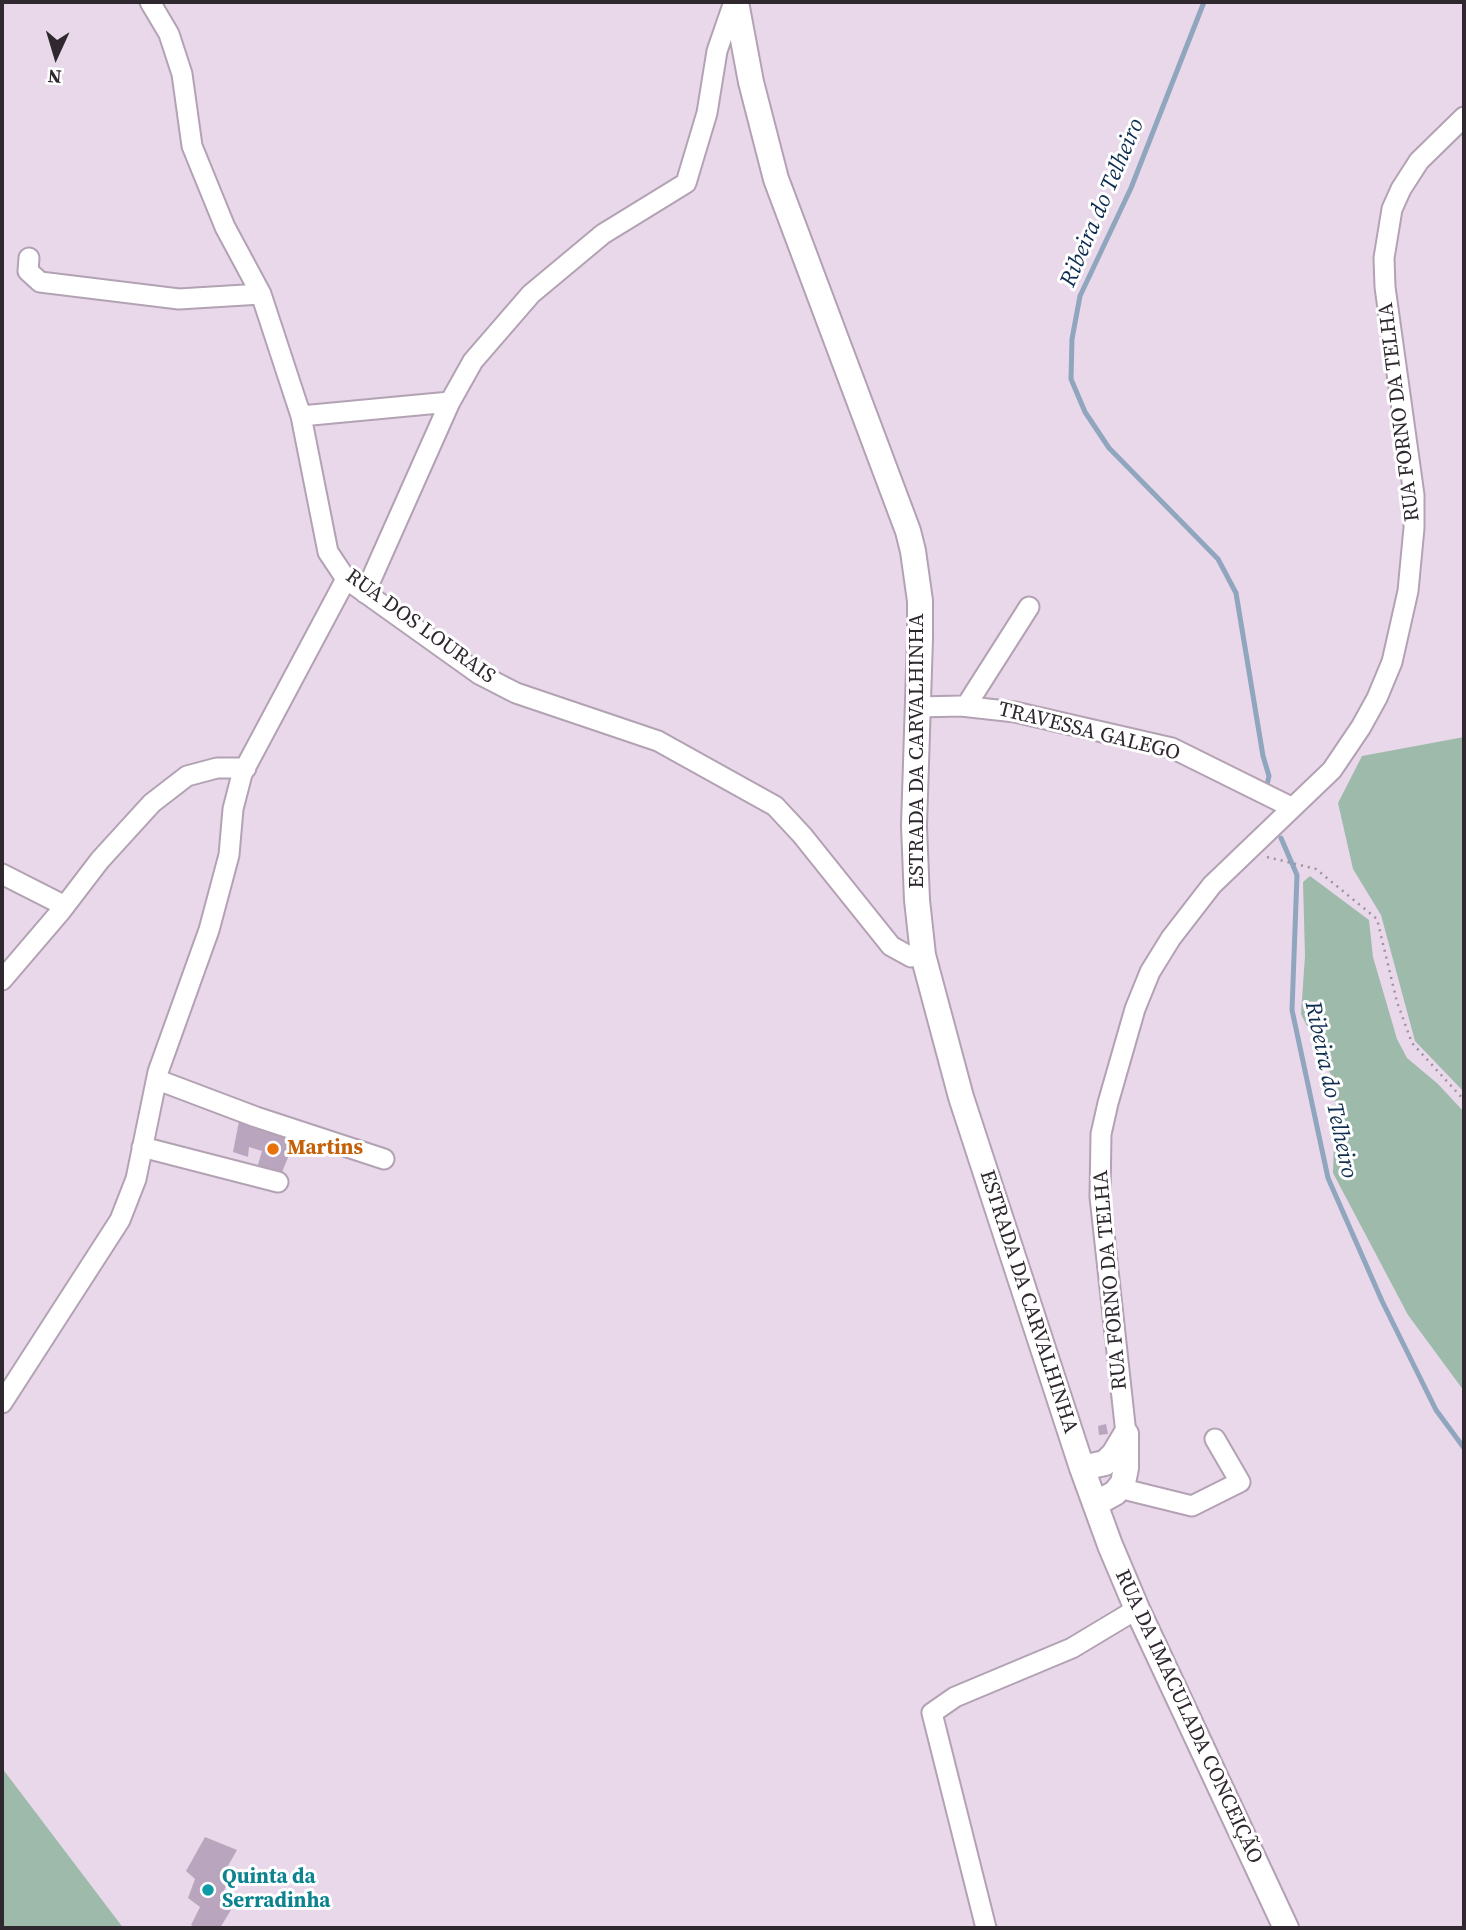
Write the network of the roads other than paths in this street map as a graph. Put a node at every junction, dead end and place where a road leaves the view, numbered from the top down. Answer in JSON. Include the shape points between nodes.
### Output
{"nodes":[{"id":1,"x":150,"y":2,"type":"edge"},
{"id":2,"x":735,"y":2,"type":"edge"},
{"id":3,"x":1464,"y":117,"type":"edge"},
{"id":4,"x":29,"y":258,"type":"dead end"},
{"id":5,"x":261,"y":294,"type":"junction"},
{"id":6,"x":450,"y":402,"type":"junction"},
{"id":7,"x":301,"y":416,"type":"junction"},
{"id":8,"x":346,"y":579,"type":"junction"},
{"id":9,"x":365,"y":593,"type":"junction"},
{"id":10,"x":1029,"y":607,"type":"dead end"},
{"id":11,"x":966,"y":706,"type":"junction"},
{"id":12,"x":918,"y":707,"type":"junction"},
{"id":13,"x":246,"y":768,"type":"junction"},
{"id":14,"x":1291,"y":807,"type":"junction"},
{"id":15,"x":2,"y":874,"type":"edge"},
{"id":16,"x":65,"y":906,"type":"junction"},
{"id":17,"x":923,"y":955,"type":"junction"},
{"id":18,"x":2,"y":981,"type":"edge"},
{"id":19,"x":158,"y":1080,"type":"junction"},
{"id":20,"x":142,"y":1147,"type":"junction"},
{"id":21,"x":384,"y":1159,"type":"dead end"},
{"id":22,"x":278,"y":1182,"type":"dead end"},
{"id":23,"x":2,"y":1403,"type":"edge"},
{"id":24,"x":1126,"y":1434,"type":"junction"},
{"id":25,"x":1215,"y":1439,"type":"dead end"},
{"id":26,"x":1093,"y":1466,"type":"junction"},
{"id":27,"x":1121,"y":1485,"type":"junction"},
{"id":28,"x":1095,"y":1504,"type":"junction"},
{"id":29,"x":1137,"y":1609,"type":"junction"},
{"id":30,"x":986,"y":1928,"type":"edge"},
{"id":31,"x":1286,"y":1928,"type":"edge"}],
"edges":[{"from":1,"to":5,"type":"street","name":"RUA DOS LOURAIS","via":[[169,34],[182,74],[192,146],[225,227]]},
{"from":2,"to":6,"type":"street","via":[[717,51],[708,113],[685,183],[603,233],[531,294],[473,361]]},
{"from":2,"to":12,"type":"main road","name":"ESTRADA DA CARVALHINHA","via":[[776,179],[908,531],[920,601]]},
{"from":3,"to":14,"type":"street","name":"RUA FORNO DA TELHA","via":[[1419,161],[1401,189],[1392,209],[1384,258],[1414,495],[1412,559],[1398,638],[1377,698],[1361,727],[1332,770]]},
{"from":4,"to":5,"type":"street","via":[[28,271],[40,282],[179,299]]},
{"from":5,"to":7,"type":"street","name":"RUA DOS LOURAIS"},
{"from":6,"to":7,"type":"street"},
{"from":6,"to":9,"type":"street"},
{"from":7,"to":8,"type":"street","name":"RUA DOS LOURAIS","via":[[328,552]]},
{"from":8,"to":9,"type":"street","name":"RUA DOS LOURAIS"},
{"from":8,"to":13,"type":"street"},
{"from":9,"to":17,"type":"street","name":"RUA DOS LOURAIS","via":[[491,681],[658,741],[775,806],[891,946],[911,957]]},
{"from":10,"to":11,"type":"street"},
{"from":11,"to":12,"type":"street","name":"TRAVESSA GALEGO"},
{"from":11,"to":14,"type":"street","name":"TRAVESSA GALEGO","via":[[1028,714],[1172,748]]},
{"from":12,"to":17,"type":"main road","name":"ESTRADA DA CARVALHINHA","via":[[915,853]]},
{"from":13,"to":16,"type":"street","via":[[217,768],[187,776],[152,803]]},
{"from":13,"to":19,"type":"street","via":[[233,809],[229,855],[209,930]]},
{"from":14,"to":24,"type":"street","name":"RUA FORNO DA TELHA","via":[[1190,911],[1150,972],[1120,1055],[1100,1146],[1100,1197]]},
{"from":15,"to":16,"type":"street"},
{"from":16,"to":18,"type":"street"},
{"from":17,"to":26,"type":"main road","name":"ESTRADA DA CARVALHINHA","via":[[961,1097]]},
{"from":19,"to":20,"type":"street"},
{"from":19,"to":21,"type":"street"},
{"from":20,"to":22,"type":"street"},
{"from":20,"to":23,"type":"street","via":[[121,1220]]},
{"from":24,"to":26,"type":"main road","via":[[1114,1454]]},
{"from":24,"to":27,"type":"main road","name":"RUA FORNO DA TELHA"},
{"from":25,"to":27,"type":"street","via":[[1240,1482],[1192,1506]]},
{"from":26,"to":27,"type":"main road","via":[[1115,1467]]},
{"from":26,"to":28,"type":"main road","name":"ESTRADA DA CARVALHINHA"},
{"from":27,"to":28,"type":"main road"},
{"from":28,"to":29,"type":"main road","name":"RUA DA IMACULADA CONCEIÇÃO"},
{"from":29,"to":30,"type":"street","via":[[1072,1648],[955,1697],[932,1713]]},
{"from":29,"to":31,"type":"main road","name":"RUA DA IMACULADA CONCEIÇÃO"}]}
